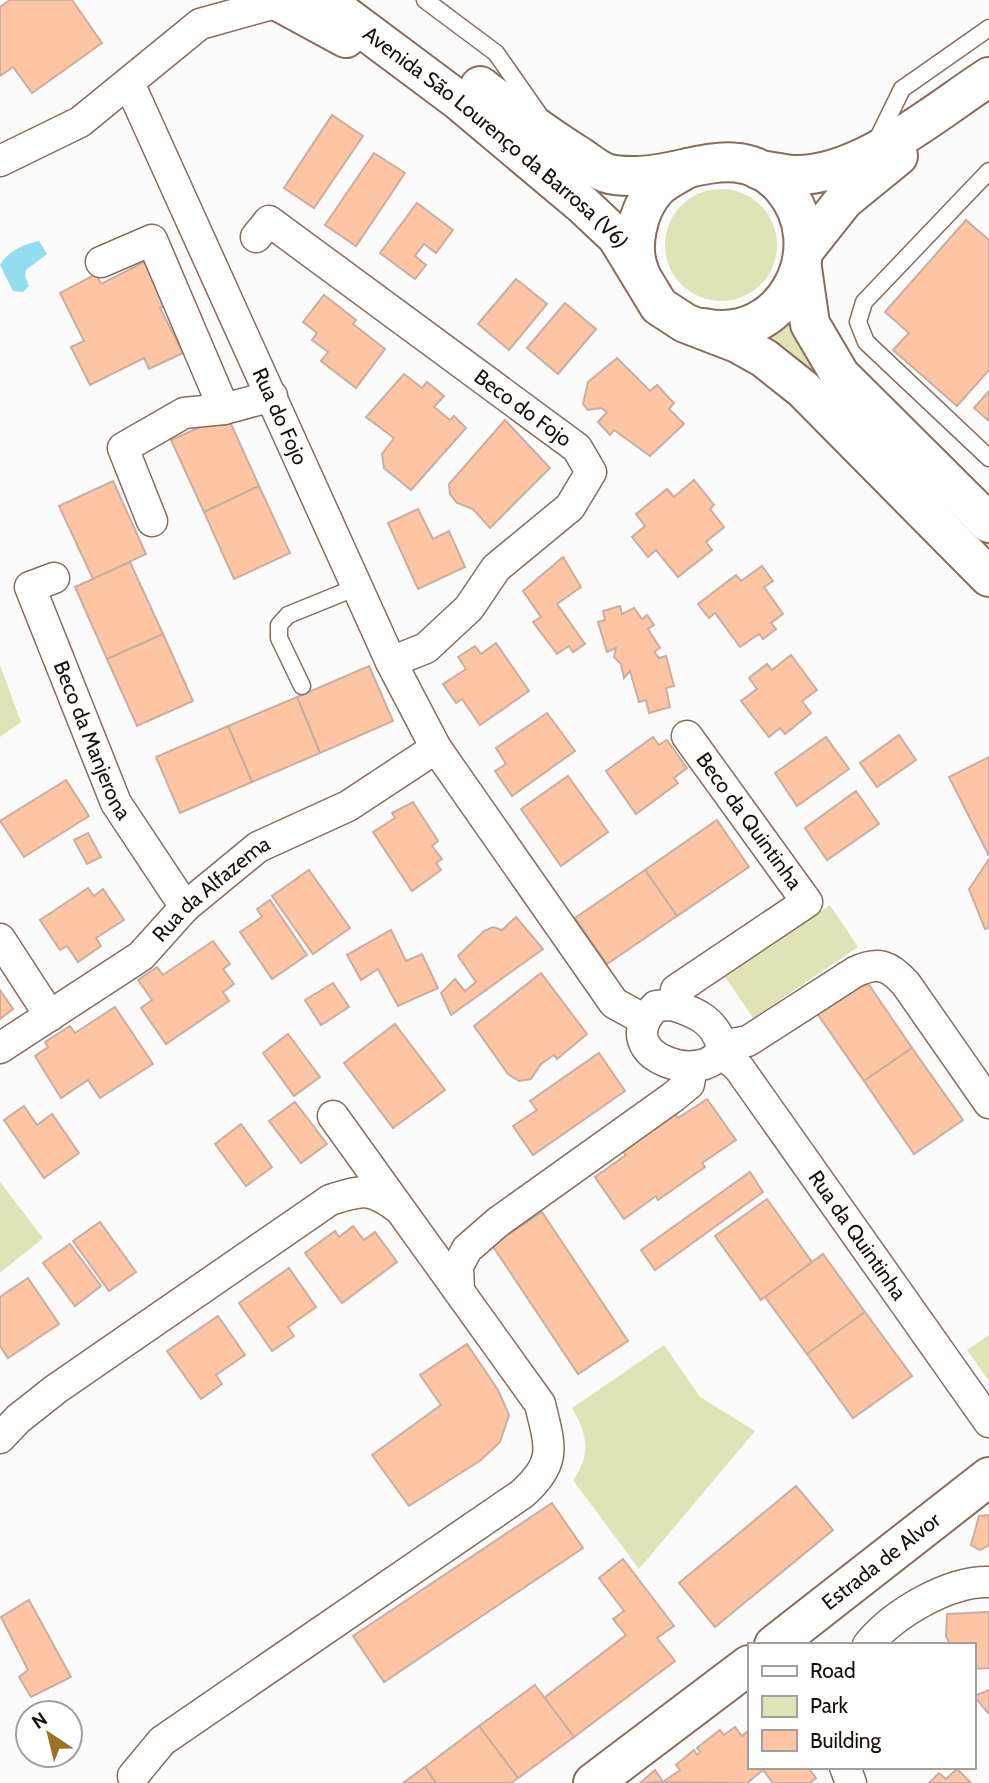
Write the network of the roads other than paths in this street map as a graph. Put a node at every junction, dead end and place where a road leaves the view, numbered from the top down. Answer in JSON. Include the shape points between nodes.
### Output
{"nodes":[{"id":1,"x":324,"y":0,"type":"edge"},
{"id":2,"x":358,"y":0,"type":"edge"},
{"id":3,"x":425,"y":0,"type":"edge"},
{"id":4,"x":278,"y":1,"type":"edge"},
{"id":5,"x":989,"y":28,"type":"edge"},
{"id":6,"x":989,"y":77,"type":"edge"},
{"id":7,"x":129,"y":83,"type":"junction"},
{"id":8,"x":989,"y":84,"type":"edge"},
{"id":9,"x":458,"y":100,"type":"junction"},
{"id":10,"x":559,"y":144,"type":"junction"},
{"id":11,"x":869,"y":155,"type":"junction"},
{"id":12,"x":0,"y":161,"type":"edge"},
{"id":13,"x":693,"y":165,"type":"junction"},
{"id":14,"x":759,"y":170,"type":"junction"},
{"id":15,"x":989,"y":171,"type":"edge"},
{"id":16,"x":257,"y":237,"type":"dead end"},
{"id":17,"x":804,"y":258,"type":"junction"},
{"id":18,"x":102,"y":262,"type":"dead end"},
{"id":19,"x":649,"y":294,"type":"junction"},
{"id":20,"x":685,"y":323,"type":"junction"},
{"id":21,"x":272,"y":396,"type":"junction"},
{"id":22,"x":224,"y":409,"type":"junction"},
{"id":23,"x":989,"y":458,"type":"edge"},
{"id":24,"x":152,"y":521,"type":"dead end"},
{"id":25,"x":989,"y":523,"type":"edge"},
{"id":26,"x":989,"y":577,"type":"edge"},
{"id":27,"x":54,"y":578,"type":"dead end"},
{"id":28,"x":357,"y":587,"type":"junction"},
{"id":29,"x":391,"y":662,"type":"junction"},
{"id":30,"x":302,"y":687,"type":"dead end"},
{"id":31,"x":687,"y":736,"type":"dead end"},
{"id":32,"x":436,"y":748,"type":"junction"},
{"id":33,"x":185,"y":907,"type":"junction"},
{"id":34,"x":0,"y":939,"type":"edge"},
{"id":35,"x":673,"y":1004,"type":"junction"},
{"id":36,"x":50,"y":1016,"type":"junction"},
{"id":37,"x":643,"y":1019,"type":"junction"},
{"id":38,"x":0,"y":1048,"type":"edge"},
{"id":39,"x":721,"y":1049,"type":"junction"},
{"id":40,"x":692,"y":1067,"type":"junction"},
{"id":41,"x":989,"y":1103,"type":"edge"},
{"id":42,"x":333,"y":1116,"type":"dead end"},
{"id":43,"x":401,"y":1210,"type":"junction"},
{"id":44,"x":498,"y":1222,"type":"junction"},
{"id":45,"x":419,"y":1235,"type":"junction"},
{"id":46,"x":459,"y":1290,"type":"junction"},
{"id":47,"x":989,"y":1422,"type":"edge"},
{"id":48,"x":0,"y":1438,"type":"edge"},
{"id":49,"x":989,"y":1477,"type":"edge"},
{"id":50,"x":989,"y":1582,"type":"edge"},
{"id":51,"x":780,"y":1643,"type":"edge"},
{"id":52,"x":870,"y":1643,"type":"edge"},
{"id":53,"x":748,"y":1666,"type":"edge"},
{"id":54,"x":134,"y":1776,"type":"dead end"},
{"id":55,"x":593,"y":1783,"type":"edge"}],
"edges":[{"from":1,"to":9,"type":"main road","name":"Avenida São Lourenço da Barrosa (V6)"},
{"from":2,"to":10,"type":"main road","name":"Avenida São Lourenço da Barrosa (V6)"},
{"from":3,"to":10,"type":"lane","via":[[496,53]]},
{"from":4,"to":7,"type":"street","via":[[200,24]]},
{"from":4,"to":9,"type":"main road"},
{"from":5,"to":11,"type":"lane","via":[[902,89]]},
{"from":6,"to":11,"type":"main road"},
{"from":7,"to":12,"type":"street","via":[[80,122]]},
{"from":7,"to":21,"type":"street","name":"Rua do Fojo"},
{"from":8,"to":17,"type":"main road","via":[[844,200]]},
{"from":9,"to":19,"type":"main road","name":"Avenida São Lourenço da Barrosa (V6)","via":[[617,237]]},
{"from":10,"to":13,"type":"main road","name":"Avenida São Lourenço da Barrosa (V6)","via":[[607,174],[636,176]]},
{"from":11,"to":14,"type":"main road","via":[[827,171],[793,175]]},
{"from":13,"to":14,"type":"main road","name":"Avenida São Lourenço da Barrosa (V6)","via":[[735,161]]},
{"from":13,"to":19,"type":"main road","name":"Avenida São Lourenço da Barrosa (V6)","via":[[656,189],[638,221],[634,250]]},
{"from":14,"to":17,"type":"main road","name":"Avenida São Lourenço da Barrosa (V6)","via":[[783,188],[802,222]]},
{"from":15,"to":23,"type":"lane","via":[[864,302],[859,322],[866,342]]},
{"from":16,"to":29,"type":"street","name":"Beco do Fojo","via":[[269,221],[577,448],[591,472],[570,507],[496,568],[469,608],[426,648]]},
{"from":17,"to":20,"type":"main road","name":"Avenida São Lourenço da Barrosa (V6)","via":[[794,288],[775,311],[748,326],[719,331]]},
{"from":17,"to":25,"type":"main road","name":"Avenida São Lourenço da Barrosa (V6)","via":[[810,324],[840,375]]},
{"from":18,"to":22,"type":"street","via":[[152,240]]},
{"from":19,"to":20,"type":"main road","name":"Avenida São Lourenço da Barrosa (V6)"},
{"from":20,"to":26,"type":"main road","name":"Avenida São Lourenço da Barrosa (V6)","via":[[737,342],[803,389]]},
{"from":21,"to":22,"type":"street"},
{"from":21,"to":28,"type":"street","name":"Rua do Fojo"},
{"from":22,"to":24,"type":"street","via":[[184,414],[123,448]]},
{"from":27,"to":33,"type":"street","name":"Beco da Manjerona","via":[[30,587],[50,638],[116,803]]},
{"from":28,"to":29,"type":"street","name":"Rua do Fojo"},
{"from":28,"to":30,"type":"lane","via":[[288,615],[279,625],[279,638]]},
{"from":29,"to":32,"type":"street","name":"Rua do Fojo"},
{"from":31,"to":35,"type":"street","name":"Beco da Quintinha","via":[[807,902],[676,990]]},
{"from":32,"to":33,"type":"street","name":"Rua da Alfazema","via":[[348,806],[258,847]]},
{"from":32,"to":37,"type":"street","via":[[614,1003]]},
{"from":33,"to":36,"type":"street","name":"Rua da Alfazema","via":[[141,956]]},
{"from":34,"to":36,"type":"street"},
{"from":35,"to":37,"type":"street","via":[[656,1006]]},
{"from":35,"to":39,"type":"street","via":[[707,1020]]},
{"from":36,"to":38,"type":"street","name":"Rua da Alfazema"},
{"from":37,"to":40,"type":"street","via":[[639,1034],[646,1048],[676,1065]]},
{"from":39,"to":40,"type":"street","via":[[710,1063]]},
{"from":39,"to":41,"type":"street","via":[[748,1041],[873,963],[892,968],[906,984]]},
{"from":39,"to":47,"type":"street","name":"Rua da Quintinha"},
{"from":40,"to":44,"type":"street","via":[[689,1084],[673,1097]]},
{"from":42,"to":43,"type":"street"},
{"from":43,"to":45,"type":"street"},
{"from":43,"to":48,"type":"street","via":[[381,1195],[360,1190],[330,1200],[56,1389]]},
{"from":44,"to":45,"type":"street","via":[[467,1240],[441,1241]]},
{"from":44,"to":46,"type":"street","via":[[467,1249],[458,1266]]},
{"from":45,"to":46,"type":"street"},
{"from":46,"to":54,"type":"street","via":[[540,1404],[551,1449],[538,1480],[162,1741]]},
{"from":49,"to":51,"type":"main road","name":"Estrada de Alvor"},
{"from":50,"to":52,"type":"street","via":[[940,1593],[906,1611]]},
{"from":53,"to":55,"type":"main road"}]}
